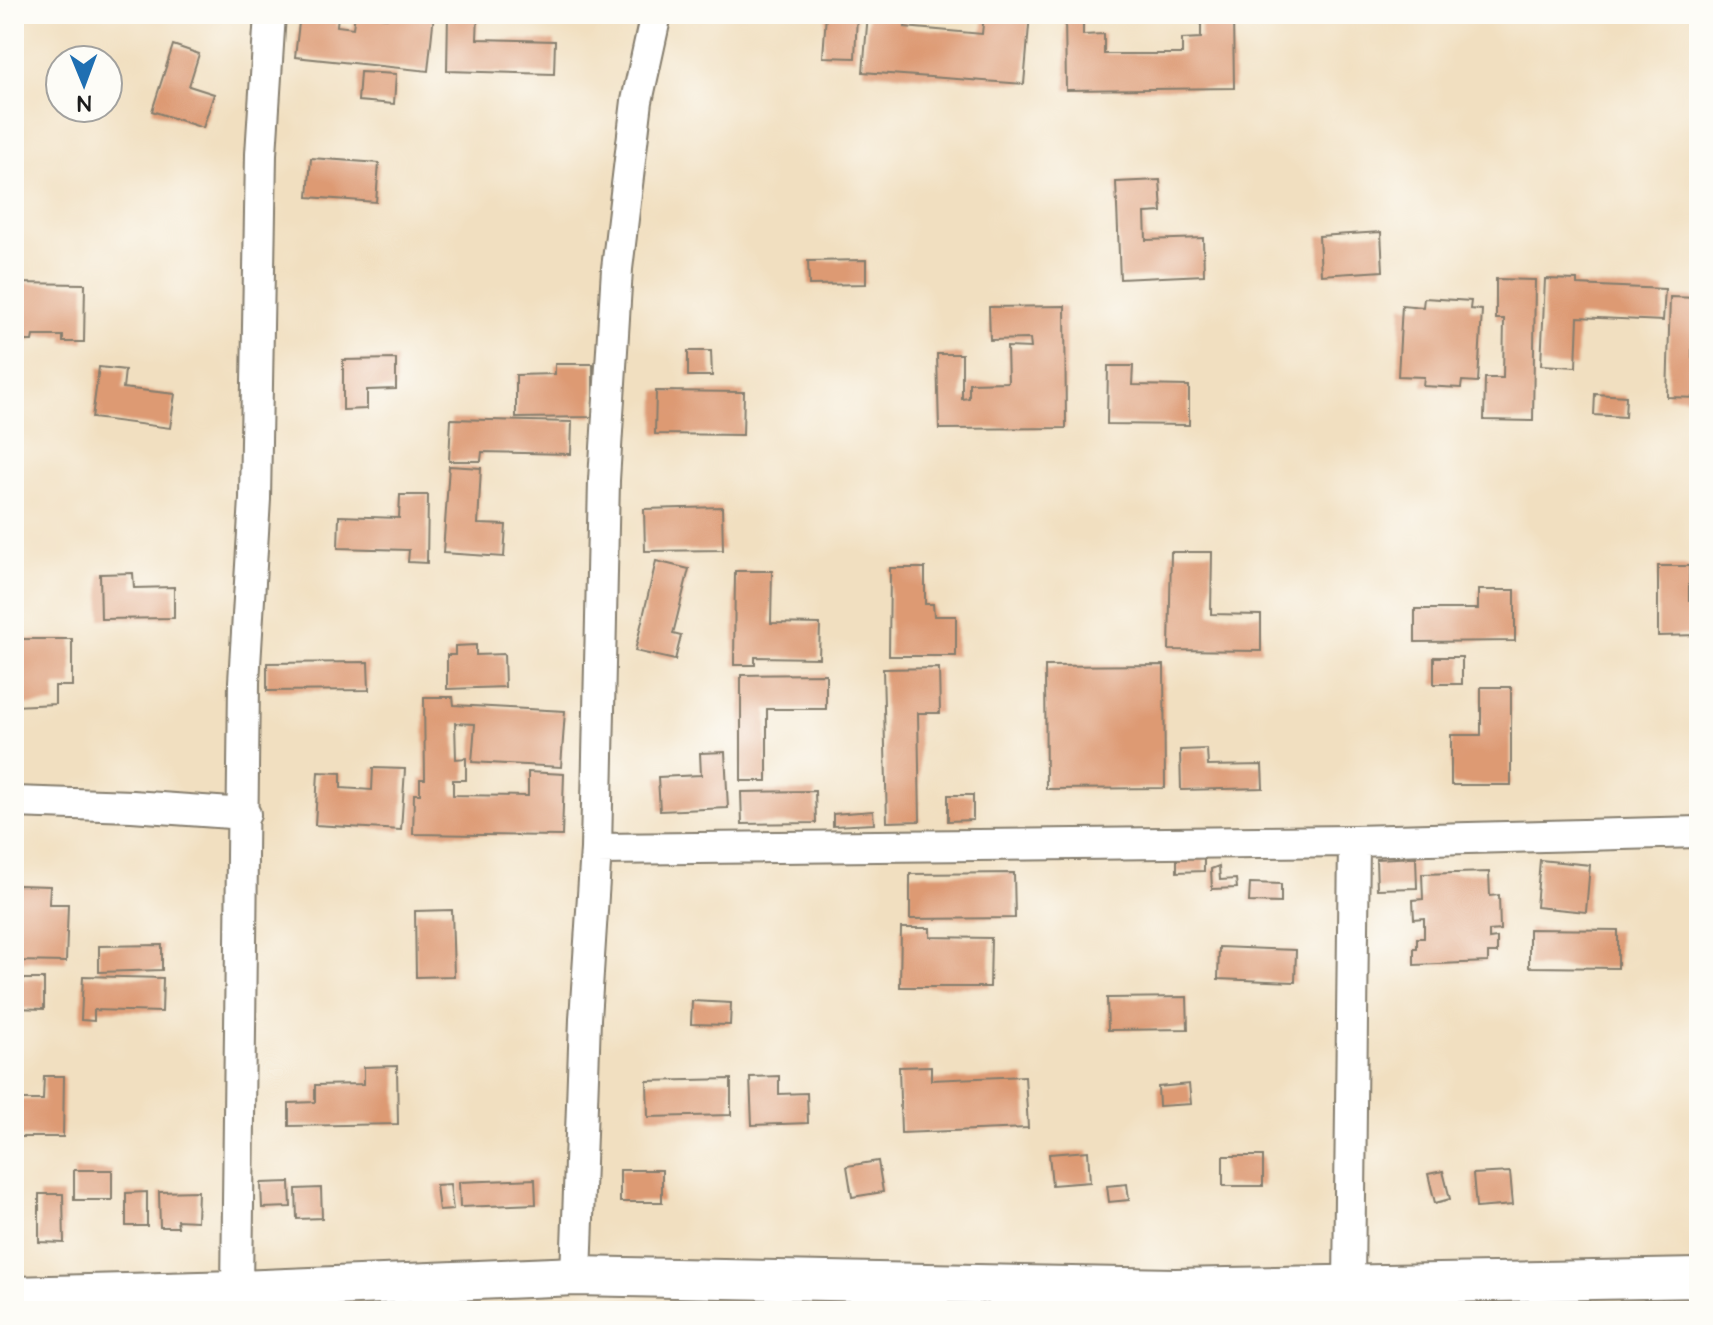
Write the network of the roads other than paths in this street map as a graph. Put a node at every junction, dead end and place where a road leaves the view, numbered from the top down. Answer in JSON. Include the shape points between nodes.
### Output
{"nodes":[{"id":1,"x":270,"y":14,"type":"edge"},
{"id":2,"x":656,"y":14,"type":"edge"},
{"id":3,"x":14,"y":802,"type":"edge"},
{"id":4,"x":245,"y":814,"type":"junction"},
{"id":5,"x":1699,"y":832,"type":"edge"},
{"id":6,"x":1354,"y":841,"type":"junction"},
{"id":7,"x":596,"y":849,"type":"junction"},
{"id":8,"x":576,"y":1276,"type":"junction"},
{"id":9,"x":1699,"y":1278,"type":"edge"},
{"id":10,"x":1349,"y":1285,"type":"junction"},
{"id":11,"x":237,"y":1290,"type":"junction"},
{"id":12,"x":14,"y":1296,"type":"edge"},
{"id":13,"x":1176,"y":1299,"type":"edge"}],
"edges":[{"from":1,"to":4,"type":"street","via":[[244,682]]},
{"from":2,"to":7,"type":"street","via":[[637,101],[617,269],[604,480]]},
{"from":3,"to":4,"type":"street"},
{"from":4,"to":11,"type":"street"},
{"from":5,"to":6,"type":"street"},
{"from":6,"to":7,"type":"street"},
{"from":6,"to":10,"type":"street"},
{"from":7,"to":8,"type":"street"},
{"from":8,"to":11,"type":"main road"},
{"from":8,"to":13,"type":"main road"},
{"from":9,"to":10,"type":"main road"},
{"from":10,"to":13,"type":"main road"},
{"from":11,"to":12,"type":"main road"}]}
